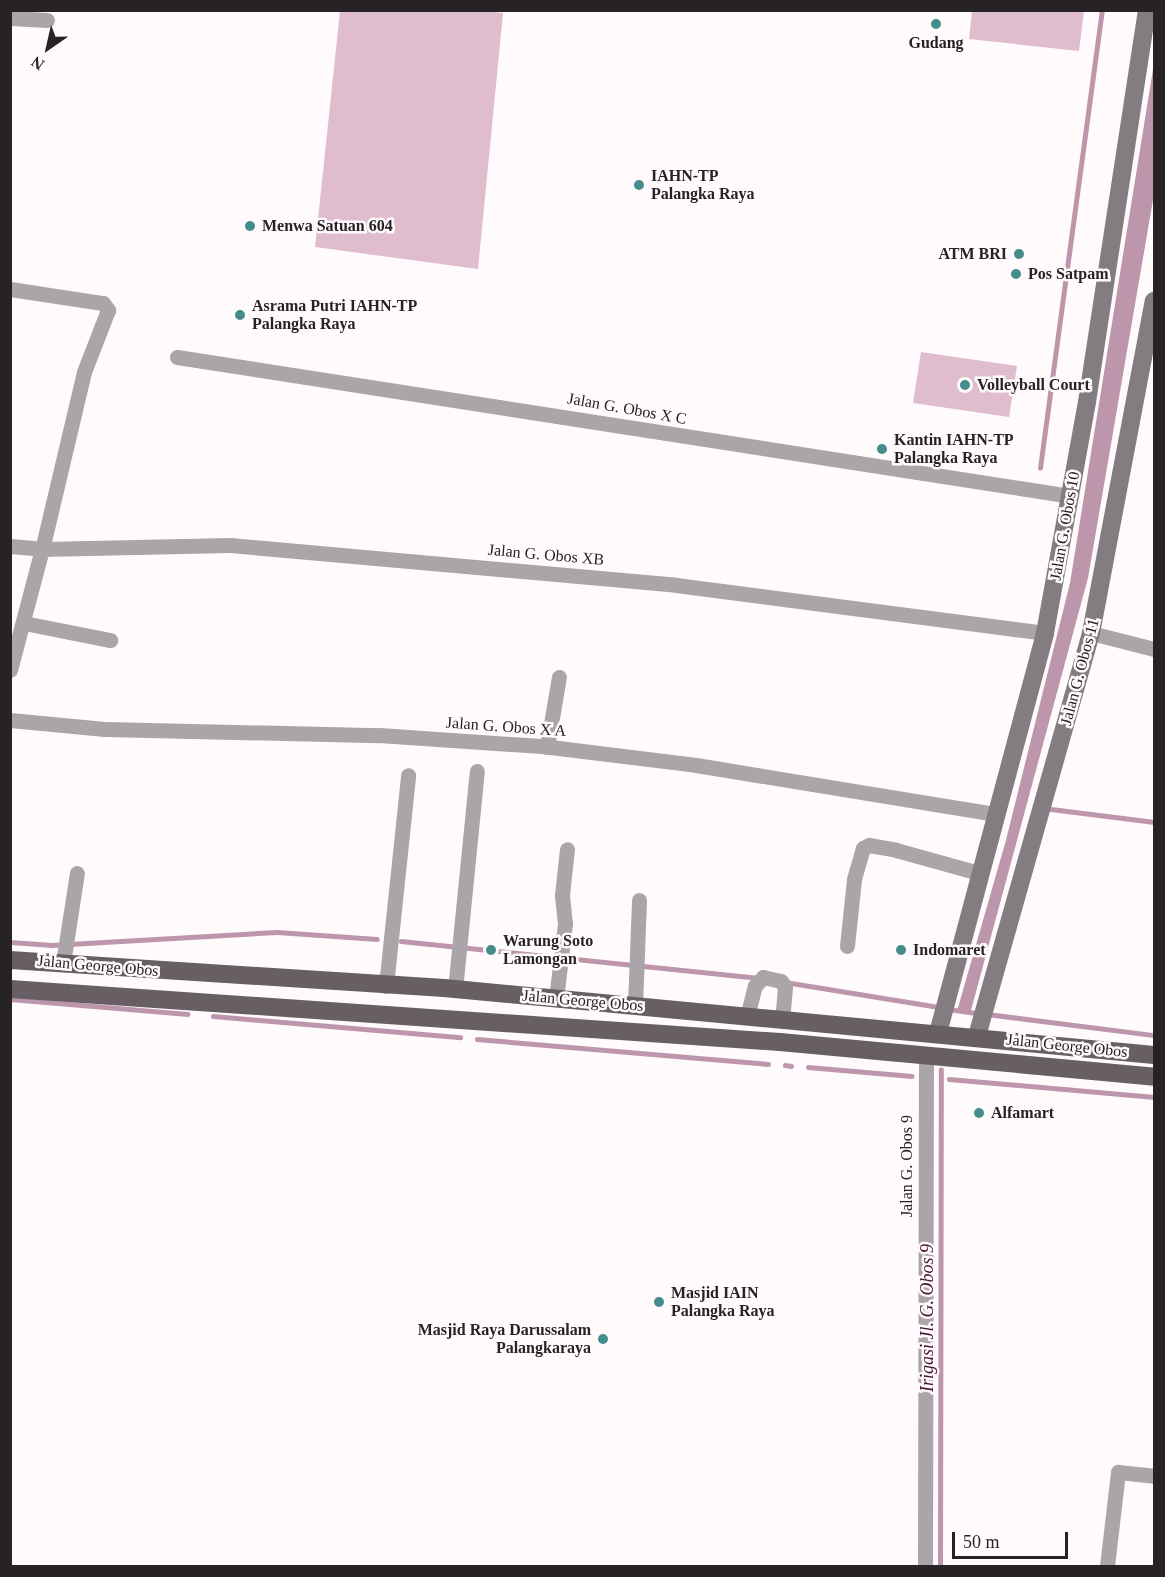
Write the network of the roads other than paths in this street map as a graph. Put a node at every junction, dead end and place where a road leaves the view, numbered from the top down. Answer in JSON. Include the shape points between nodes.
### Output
{"nodes":[{"id":1,"x":1147,"y":10,"type":"edge"},
{"id":2,"x":10,"y":18,"type":"edge"},
{"id":3,"x":47,"y":20,"type":"dead end"},
{"id":4,"x":10,"y":289,"type":"edge"},
{"id":5,"x":1155,"y":301,"type":"edge"},
{"id":6,"x":177,"y":357,"type":"dead end"},
{"id":7,"x":1071,"y":496,"type":"junction"},
{"id":8,"x":10,"y":546,"type":"edge"},
{"id":9,"x":42,"y":549,"type":"junction"},
{"id":10,"x":24,"y":623,"type":"junction"},
{"id":11,"x":1044,"y":633,"type":"junction"},
{"id":12,"x":1091,"y":633,"type":"junction"},
{"id":13,"x":110,"y":640,"type":"dead end"},
{"id":14,"x":1155,"y":649,"type":"edge"},
{"id":15,"x":10,"y":670,"type":"edge"},
{"id":16,"x":559,"y":676,"type":"dead end"},
{"id":17,"x":10,"y":720,"type":"edge"},
{"id":18,"x":548,"y":747,"type":"junction"},
{"id":19,"x":477,"y":771,"type":"dead end"},
{"id":20,"x":408,"y":775,"type":"dead end"},
{"id":21,"x":996,"y":814,"type":"junction"},
{"id":22,"x":567,"y":849,"type":"dead end"},
{"id":23,"x":77,"y":873,"type":"dead end"},
{"id":24,"x":979,"y":873,"type":"junction"},
{"id":25,"x":639,"y":900,"type":"dead end"},
{"id":26,"x":847,"y":946,"type":"dead end"},
{"id":27,"x":10,"y":960,"type":"edge"},
{"id":28,"x":63,"y":963,"type":"junction"},
{"id":29,"x":386,"y":986,"type":"junction"},
{"id":30,"x":10,"y":989,"type":"edge"},
{"id":31,"x":455,"y":990,"type":"junction"},
{"id":32,"x":556,"y":999,"type":"junction"},
{"id":33,"x":635,"y":1005,"type":"junction"},
{"id":34,"x":747,"y":1017,"type":"junction"},
{"id":35,"x":942,"y":1017,"type":"junction"},
{"id":36,"x":782,"y":1020,"type":"junction"},
{"id":37,"x":981,"y":1023,"type":"junction"},
{"id":38,"x":926,"y":1054,"type":"junction"},
{"id":39,"x":1155,"y":1055,"type":"edge"},
{"id":40,"x":1155,"y":1077,"type":"edge"},
{"id":41,"x":1155,"y":1476,"type":"edge"},
{"id":42,"x":925,"y":1566,"type":"edge"},
{"id":43,"x":1107,"y":1566,"type":"edge"}],
"edges":[{"from":1,"to":7,"type":"street","name":"Jalan G. Obos 10"},
{"from":2,"to":3,"type":"street"},
{"from":4,"to":9,"type":"street","via":[[107,305],[107,321],[87,364]]},
{"from":5,"to":12,"type":"street","name":"Jalan G. Obos 11"},
{"from":6,"to":7,"type":"street","name":"Jalan G. Obos X C"},
{"from":7,"to":11,"type":"street","name":"Jalan G. Obos 10"},
{"from":8,"to":9,"type":"street"},
{"from":9,"to":10,"type":"street"},
{"from":9,"to":11,"type":"street","name":"Jalan G. Obos XB","via":[[230,545],[676,585]]},
{"from":10,"to":13,"type":"street"},
{"from":10,"to":15,"type":"street"},
{"from":11,"to":21,"type":"street","name":"Jalan G. Obos 10"},
{"from":12,"to":14,"type":"street"},
{"from":12,"to":37,"type":"street","name":"Jalan G. Obos 11"},
{"from":16,"to":18,"type":"street"},
{"from":17,"to":18,"type":"street","name":"Jalan G. Obos X A","via":[[105,729],[379,735]]},
{"from":18,"to":21,"type":"street","name":"Jalan G. Obos X A","via":[[696,765]]},
{"from":19,"to":31,"type":"street"},
{"from":20,"to":29,"type":"street"},
{"from":21,"to":24,"type":"street","name":"Jalan G. Obos 10"},
{"from":22,"to":32,"type":"street","via":[[562,895],[565,924]]},
{"from":23,"to":28,"type":"street"},
{"from":24,"to":26,"type":"street","via":[[868,845],[859,854]]},
{"from":24,"to":35,"type":"street","name":"Jalan G. Obos 10"},
{"from":25,"to":33,"type":"street"},
{"from":27,"to":28,"type":"main road","name":"Jalan George Obos"},
{"from":28,"to":29,"type":"main road","name":"Jalan George Obos"},
{"from":29,"to":31,"type":"main road","name":"Jalan George Obos"},
{"from":30,"to":38,"type":"main road","name":"Jalan George Obos","via":[[443,1016]]},
{"from":31,"to":32,"type":"main road","name":"Jalan George Obos"},
{"from":32,"to":33,"type":"main road","name":"Jalan George Obos"},
{"from":33,"to":34,"type":"main road","name":"Jalan George Obos"},
{"from":34,"to":36,"type":"main road","name":"Jalan George Obos"},
{"from":34,"to":36,"type":"street","via":[[755,986],[763,976],[781,981],[785,987]]},
{"from":35,"to":36,"type":"main road","name":"Jalan George Obos"},
{"from":35,"to":37,"type":"main road","name":"Jalan George Obos"},
{"from":37,"to":39,"type":"main road","name":"Jalan George Obos"},
{"from":38,"to":40,"type":"main road","name":"Jalan George Obos"},
{"from":38,"to":42,"type":"street","name":"Jalan G. Obos 9"},
{"from":41,"to":43,"type":"street","via":[[1118,1472]]}]}
